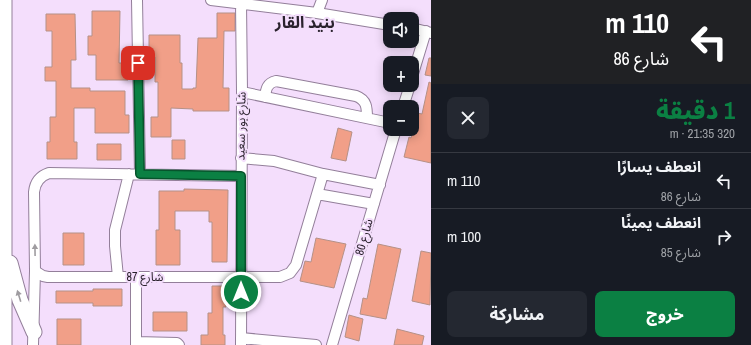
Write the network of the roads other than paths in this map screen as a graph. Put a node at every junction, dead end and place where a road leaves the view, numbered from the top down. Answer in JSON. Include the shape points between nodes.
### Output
{"nodes":[{"id":1,"x":4,"y":0,"type":"edge"},
{"id":2,"x":137,"y":0,"type":"edge"},
{"id":3,"x":211,"y":0,"type":"edge"},
{"id":4,"x":322,"y":0,"type":"edge"},
{"id":5,"x":240,"y":3,"type":"junction"},
{"id":6,"x":317,"y":13,"type":"junction"},
{"id":7,"x":383,"y":24,"type":"edge"},
{"id":8,"x":428,"y":32,"type":"edge"},
{"id":9,"x":419,"y":57,"type":"edge"},
{"id":10,"x":242,"y":92,"type":"junction"},
{"id":11,"x":265,"y":97,"type":"junction"},
{"id":12,"x":367,"y":118,"type":"junction"},
{"id":13,"x":383,"y":121,"type":"edge"},
{"id":14,"x":394,"y":136,"type":"edge"},
{"id":15,"x":241,"y":158,"type":"junction"},
{"id":16,"x":129,"y":174,"type":"junction"},
{"id":17,"x":140,"y":174,"type":"junction"},
{"id":18,"x":323,"y":174,"type":"junction"},
{"id":19,"x":241,"y":176,"type":"junction"},
{"id":20,"x":380,"y":185,"type":"junction"},
{"id":21,"x":317,"y":194,"type":"junction"},
{"id":22,"x":374,"y":204,"type":"junction"},
{"id":23,"x":4,"y":244,"type":"junction"},
{"id":24,"x":35,"y":271,"type":"junction"},
{"id":25,"x":48,"y":277,"type":"junction"},
{"id":26,"x":118,"y":277,"type":"junction"},
{"id":27,"x":136,"y":277,"type":"junction"},
{"id":28,"x":242,"y":277,"type":"junction"},
{"id":29,"x":35,"y":285,"type":"junction"},
{"id":30,"x":34,"y":338,"type":"edge"},
{"id":31,"x":241,"y":341,"type":"edge"},
{"id":32,"x":136,"y":343,"type":"edge"},
{"id":33,"x":295,"y":344,"type":"edge"},
{"id":34,"x":4,"y":345,"type":"edge"},
{"id":35,"x":180,"y":345,"type":"edge"},
{"id":36,"x":316,"y":345,"type":"edge"},
{"id":37,"x":332,"y":345,"type":"edge"}],
"edges":[{"from":1,"to":23,"type":"highway"},
{"from":2,"to":17,"type":"street"},
{"from":3,"to":5,"type":"street"},
{"from":4,"to":6,"type":"street"},
{"from":5,"to":6,"type":"street"},
{"from":5,"to":10,"type":"street","name":"شارع بور سعيد"},
{"from":6,"to":7,"type":"street"},
{"from":8,"to":9,"type":"street"},
{"from":10,"to":11,"type":"street"},
{"from":10,"to":15,"type":"street","name":"شارع بور سعيد"},
{"from":11,"to":12,"type":"street"},
{"from":11,"to":12,"type":"street","via":[[267,86],[276,81],[356,96],[366,103]]},
{"from":12,"to":13,"type":"street"},
{"from":14,"to":20,"type":"street","name":"شارع 80"},
{"from":15,"to":18,"type":"street","via":[[274,161]]},
{"from":15,"to":19,"type":"street","name":"شارع بور سعيد"},
{"from":16,"to":17,"type":"street"},
{"from":24,"to":16,"type":"street","one_way":true,"via":[[34,188],[38,181],[49,173]]},
{"from":16,"to":26,"type":"street","via":[[115,230]]},
{"from":17,"to":19,"type":"street"},
{"from":18,"to":20,"type":"street"},
{"from":18,"to":21,"type":"street","name":"شارع 87"},
{"from":19,"to":28,"type":"street","name":"شارع بور سعيد"},
{"from":20,"to":22,"type":"street","name":"شارع 80"},
{"from":21,"to":22,"type":"street"},
{"from":21,"to":28,"type":"street","name":"شارع 87","via":[[293,271],[280,277]]},
{"from":22,"to":37,"type":"street","name":"شارع 80"},
{"from":30,"to":23,"type":"highway","one_way":true},
{"from":23,"to":34,"type":"highway"},
{"from":24,"to":25,"type":"street","name":"شارع 87"},
{"from":24,"to":29,"type":"street"},
{"from":25,"to":26,"type":"street","name":"شارع 87"},
{"from":25,"to":29,"type":"street"},
{"from":26,"to":27,"type":"street","name":"شارع 87"},
{"from":27,"to":28,"type":"street","name":"شارع 87"},
{"from":27,"to":32,"type":"street"},
{"from":28,"to":31,"type":"street","name":"شارع بور سعيد"},
{"from":29,"to":30,"type":"street"},
{"from":31,"to":33,"type":"street"},
{"from":32,"to":35,"type":"street"},
{"from":33,"to":36,"type":"street"}]}
